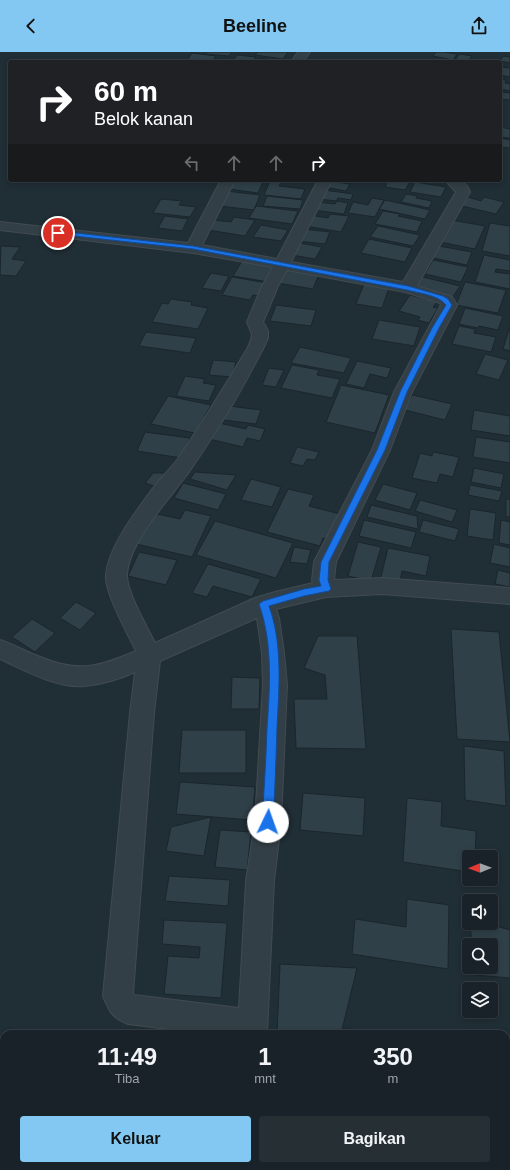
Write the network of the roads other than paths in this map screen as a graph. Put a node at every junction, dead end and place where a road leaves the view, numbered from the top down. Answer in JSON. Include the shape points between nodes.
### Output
{"nodes":[{"id":1,"x":227,"y":182,"type":"edge"},
{"id":2,"x":324,"y":182,"type":"edge"},
{"id":3,"x":454,"y":182,"type":"edge"},
{"id":4,"x":0,"y":226,"type":"edge"},
{"id":5,"x":193,"y":248,"type":"junction"},
{"id":6,"x":282,"y":265,"type":"junction"},
{"id":7,"x":408,"y":288,"type":"junction"},
{"id":8,"x":326,"y":589,"type":"junction"},
{"id":9,"x":510,"y":596,"type":"edge"},
{"id":10,"x":266,"y":611,"type":"junction"},
{"id":11,"x":0,"y":649,"type":"edge"},
{"id":12,"x":148,"y":663,"type":"junction"},
{"id":13,"x":252,"y":1030,"type":"edge"}],
"edges":[{"from":1,"to":5,"type":"street"},
{"from":2,"to":6,"type":"street"},
{"from":3,"to":7,"type":"street","via":[[463,192]]},
{"from":4,"to":5,"type":"street"},
{"from":5,"to":6,"type":"street"},
{"from":6,"to":7,"type":"street"},
{"from":6,"to":12,"type":"street","via":[[255,322],[260,331],[255,349],[217,415],[144,517],[120,559],[116,577]]},
{"from":7,"to":8,"type":"street","via":[[440,297],[449,305],[403,392],[381,450],[325,562],[323,580]]},
{"from":8,"to":9,"type":"street","via":[[382,586]]},
{"from":8,"to":10,"type":"street","via":[[304,592]]},
{"from":10,"to":12,"type":"street"},
{"from":10,"to":13,"type":"street","via":[[275,685],[268,822],[260,881]]},
{"from":11,"to":12,"type":"street","via":[[64,675],[84,677]]},
{"from":12,"to":13,"type":"street","via":[[118,996],[128,1009]]}]}
